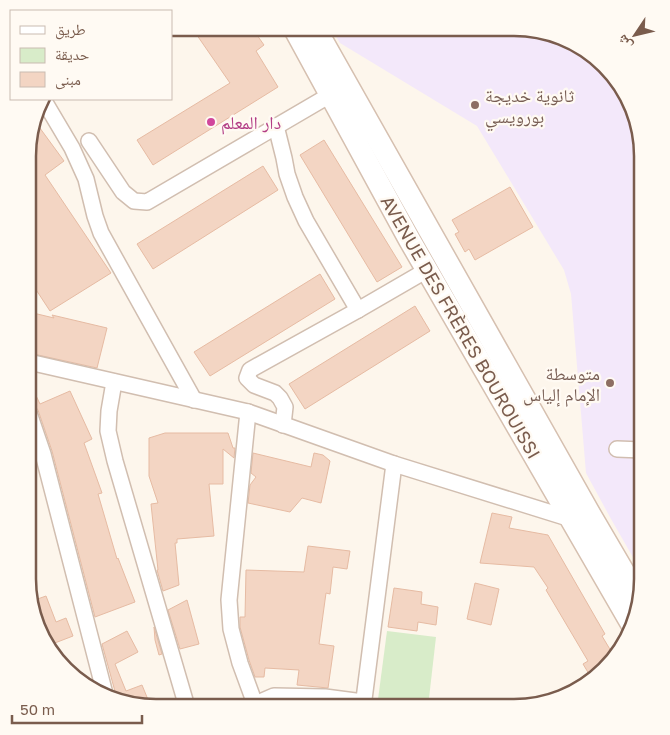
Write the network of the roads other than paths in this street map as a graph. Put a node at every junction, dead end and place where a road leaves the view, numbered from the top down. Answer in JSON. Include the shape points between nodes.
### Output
{"nodes":[{"id":1,"x":298,"y":36,"type":"edge"},
{"id":2,"x":319,"y":36,"type":"edge"},
{"id":3,"x":330,"y":95,"type":"junction"},
{"id":4,"x":47,"y":105,"type":"edge"},
{"id":5,"x":276,"y":126,"type":"junction"},
{"id":6,"x":90,"y":141,"type":"dead end"},
{"id":7,"x":427,"y":270,"type":"junction"},
{"id":8,"x":358,"y":310,"type":"junction"},
{"id":9,"x":36,"y":364,"type":"edge"},
{"id":10,"x":114,"y":382,"type":"junction"},
{"id":11,"x":194,"y":400,"type":"junction"},
{"id":12,"x":248,"y":412,"type":"junction"},
{"id":13,"x":283,"y":424,"type":"junction"},
{"id":14,"x":37,"y":435,"type":"edge"},
{"id":15,"x":617,"y":449,"type":"dead end"},
{"id":16,"x":633,"y":450,"type":"edge"},
{"id":17,"x":394,"y":464,"type":"junction"},
{"id":18,"x":580,"y":515,"type":"junction"},
{"id":19,"x":633,"y":589,"type":"edge"},
{"id":20,"x":628,"y":616,"type":"edge"},
{"id":21,"x":103,"y":687,"type":"edge"},
{"id":22,"x":184,"y":698,"type":"edge"},
{"id":23,"x":251,"y":698,"type":"edge"},
{"id":24,"x":270,"y":698,"type":"edge"},
{"id":25,"x":330,"y":698,"type":"edge"},
{"id":26,"x":364,"y":698,"type":"edge"}],
"edges":[{"from":1,"to":3,"type":"main road","name":"AVENUE DES FRÈRES BOUROUISSI"},
{"from":2,"to":18,"type":"main road"},
{"from":3,"to":5,"type":"street"},
{"from":3,"to":7,"type":"main road","name":"AVENUE DES FRÈRES BOUROUISSI"},
{"from":4,"to":11,"type":"street","via":[[86,178],[101,233]]},
{"from":5,"to":6,"type":"street","via":[[147,202],[134,201],[123,192]]},
{"from":5,"to":8,"type":"street","via":[[294,197]]},
{"from":7,"to":8,"type":"street"},
{"from":7,"to":18,"type":"main road","name":"AVENUE DES FRÈRES BOUROUISSI"},
{"from":8,"to":13,"type":"street","via":[[250,370],[247,378],[275,392],[280,398],[285,407]]},
{"from":9,"to":10,"type":"street"},
{"from":10,"to":11,"type":"street"},
{"from":10,"to":22,"type":"street","via":[[108,430]]},
{"from":11,"to":12,"type":"street"},
{"from":12,"to":13,"type":"street"},
{"from":12,"to":23,"type":"street","via":[[229,600],[231,629]]},
{"from":13,"to":17,"type":"street"},
{"from":14,"to":21,"type":"street"},
{"from":15,"to":16,"type":"street"},
{"from":17,"to":18,"type":"street"},
{"from":17,"to":26,"type":"street"},
{"from":18,"to":19,"type":"main road"},
{"from":18,"to":20,"type":"main road","name":"AVENUE DES FRÈRES BOUROUISSI"},
{"from":24,"to":25,"type":"street"}]}
